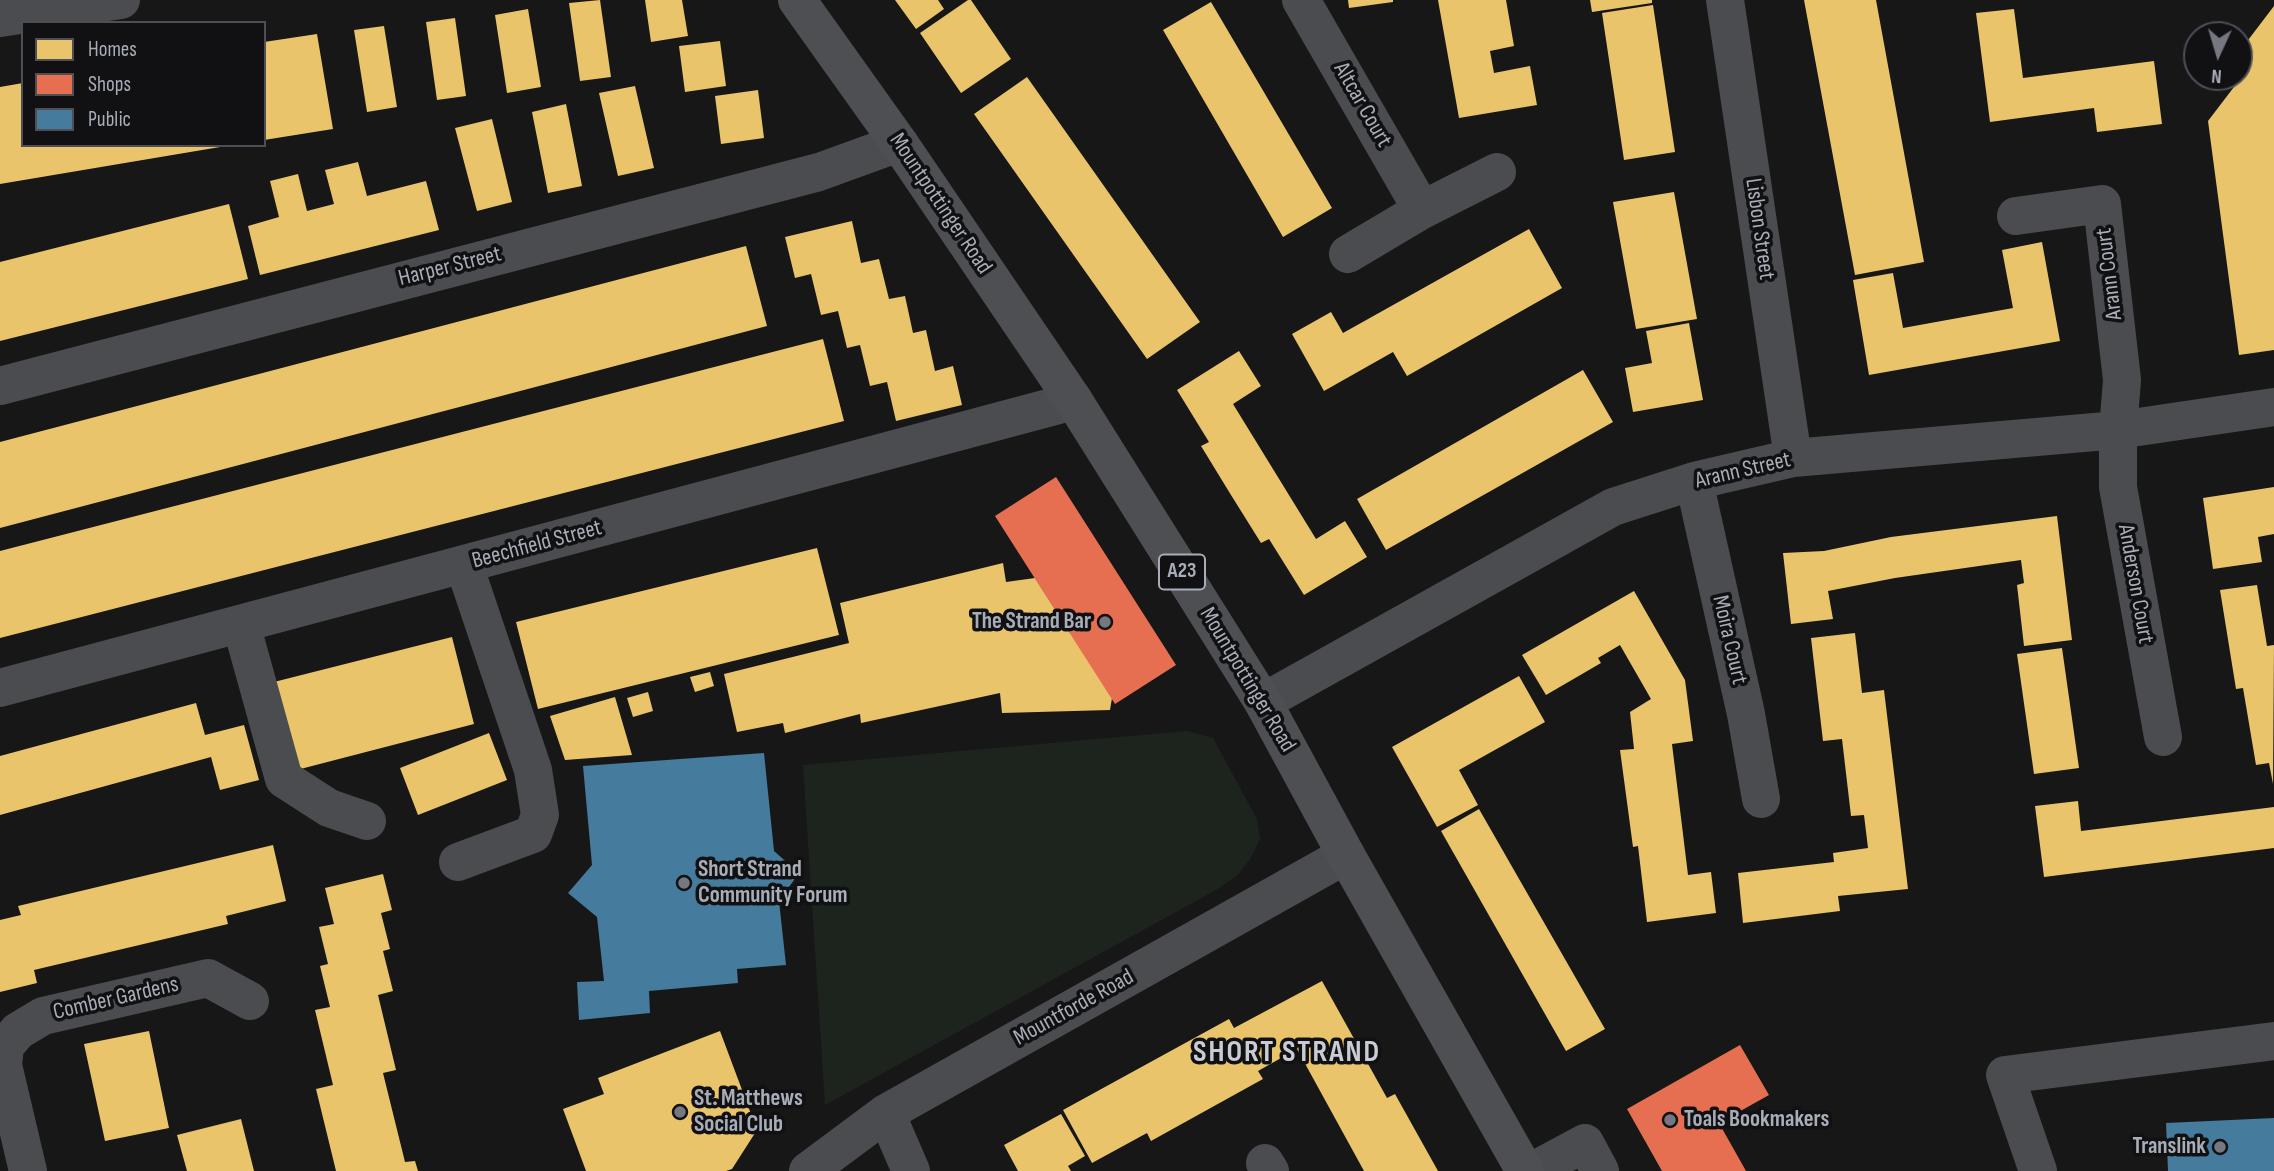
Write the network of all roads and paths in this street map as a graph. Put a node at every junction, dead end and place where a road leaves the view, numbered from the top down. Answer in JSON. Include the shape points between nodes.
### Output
{"nodes":[{"id":1,"x":121,"y":0,"type":"edge"},
{"id":2,"x":796,"y":0,"type":"edge"},
{"id":3,"x":1301,"y":0,"type":"edge"},
{"id":4,"x":1725,"y":0,"type":"edge"},
{"id":5,"x":0,"y":18,"type":"edge"},
{"id":6,"x":899,"y":143,"type":"junction"},
{"id":7,"x":1497,"y":172,"type":"dead end"},
{"id":8,"x":1422,"y":210,"type":"junction"},
{"id":9,"x":2016,"y":216,"type":"dead end"},
{"id":10,"x":1348,"y":254,"type":"dead end"},
{"id":11,"x":0,"y":386,"type":"edge"},
{"id":12,"x":1074,"y":401,"type":"junction"},
{"id":13,"x":2274,"y":407,"type":"edge"},
{"id":14,"x":2118,"y":430,"type":"junction"},
{"id":15,"x":1793,"y":458,"type":"junction"},
{"id":16,"x":1694,"y":481,"type":"junction"},
{"id":17,"x":464,"y":565,"type":"junction"},
{"id":18,"x":241,"y":624,"type":"junction"},
{"id":19,"x":0,"y":688,"type":"edge"},
{"id":20,"x":1263,"y":702,"type":"junction"},
{"id":21,"x":2163,"y":737,"type":"dead end"},
{"id":22,"x":1761,"y":799,"type":"dead end"},
{"id":23,"x":367,"y":821,"type":"dead end"},
{"id":24,"x":1346,"y":855,"type":"junction"},
{"id":25,"x":458,"y":862,"type":"dead end"},
{"id":26,"x":250,"y":1001,"type":"dead end"},
{"id":27,"x":2274,"y":1041,"type":"edge"},
{"id":28,"x":6,"y":1112,"type":"edge"},
{"id":29,"x":886,"y":1113,"type":"junction"},
{"id":30,"x":28,"y":1171,"type":"edge"},
{"id":31,"x":808,"y":1171,"type":"edge"},
{"id":32,"x":911,"y":1171,"type":"edge"},
{"id":33,"x":1525,"y":1171,"type":"edge"},
{"id":34,"x":1533,"y":1171,"type":"edge"},
{"id":35,"x":1600,"y":1171,"type":"edge"},
{"id":36,"x":2038,"y":1171,"type":"edge"}],
"edges":[{"from":1,"to":5,"type":"street"},
{"from":2,"to":6,"type":"main road","name":"Mountpottinger Road","number":"A23"},
{"from":3,"to":8,"type":"street","name":"Altcar Court"},
{"from":4,"to":15,"type":"street","name":"Lisbon Street"},
{"from":6,"to":11,"type":"street","name":"Harper Street","via":[[819,172]]},
{"from":6,"to":12,"type":"main road","name":"Mountpottinger Road","number":"A23"},
{"from":7,"to":8,"type":"street"},
{"from":8,"to":10,"type":"street"},
{"from":9,"to":14,"type":"street","name":"Arann Court","via":[[2102,204],[2122,380]]},
{"from":12,"to":17,"type":"street","name":"Beechfield Street"},
{"from":12,"to":20,"type":"main road","name":"Mountpottinger Road","number":"A23"},
{"from":13,"to":14,"type":"street","name":"Arann Street"},
{"from":14,"to":15,"type":"street","name":"Arann Street"},
{"from":14,"to":21,"type":"street","name":"Anderson Court","via":[[2118,487]]},
{"from":15,"to":16,"type":"street","name":"Arann Street"},
{"from":16,"to":20,"type":"street","name":"Arann Street","via":[[1613,507]]},
{"from":16,"to":22,"type":"street","name":"Moira Court"},
{"from":17,"to":18,"type":"street","name":"Beechfield Street"},
{"from":17,"to":25,"type":"street","via":[[533,770],[540,815],[533,834]]},
{"from":18,"to":19,"type":"street","name":"Beechfield Street"},
{"from":18,"to":23,"type":"street","via":[[284,779],[329,808]]},
{"from":20,"to":24,"type":"main road","name":"Mountpottinger Road","number":"A23"},
{"from":24,"to":29,"type":"street","name":"Mountforde Road"},
{"from":24,"to":33,"type":"main road","name":"Mountpottinger Road","number":"A23"},
{"from":26,"to":28,"type":"street","name":"Comber Gardens","via":[[208,978],[43,1016],[5,1045]]},
{"from":27,"to":36,"type":"street","via":[[2006,1075]]},
{"from":28,"to":30,"type":"street"},
{"from":29,"to":31,"type":"street","name":"Mountforde Road"},
{"from":29,"to":32,"type":"street"},
{"from":34,"to":35,"type":"street","via":[[1585,1143]]}]}
